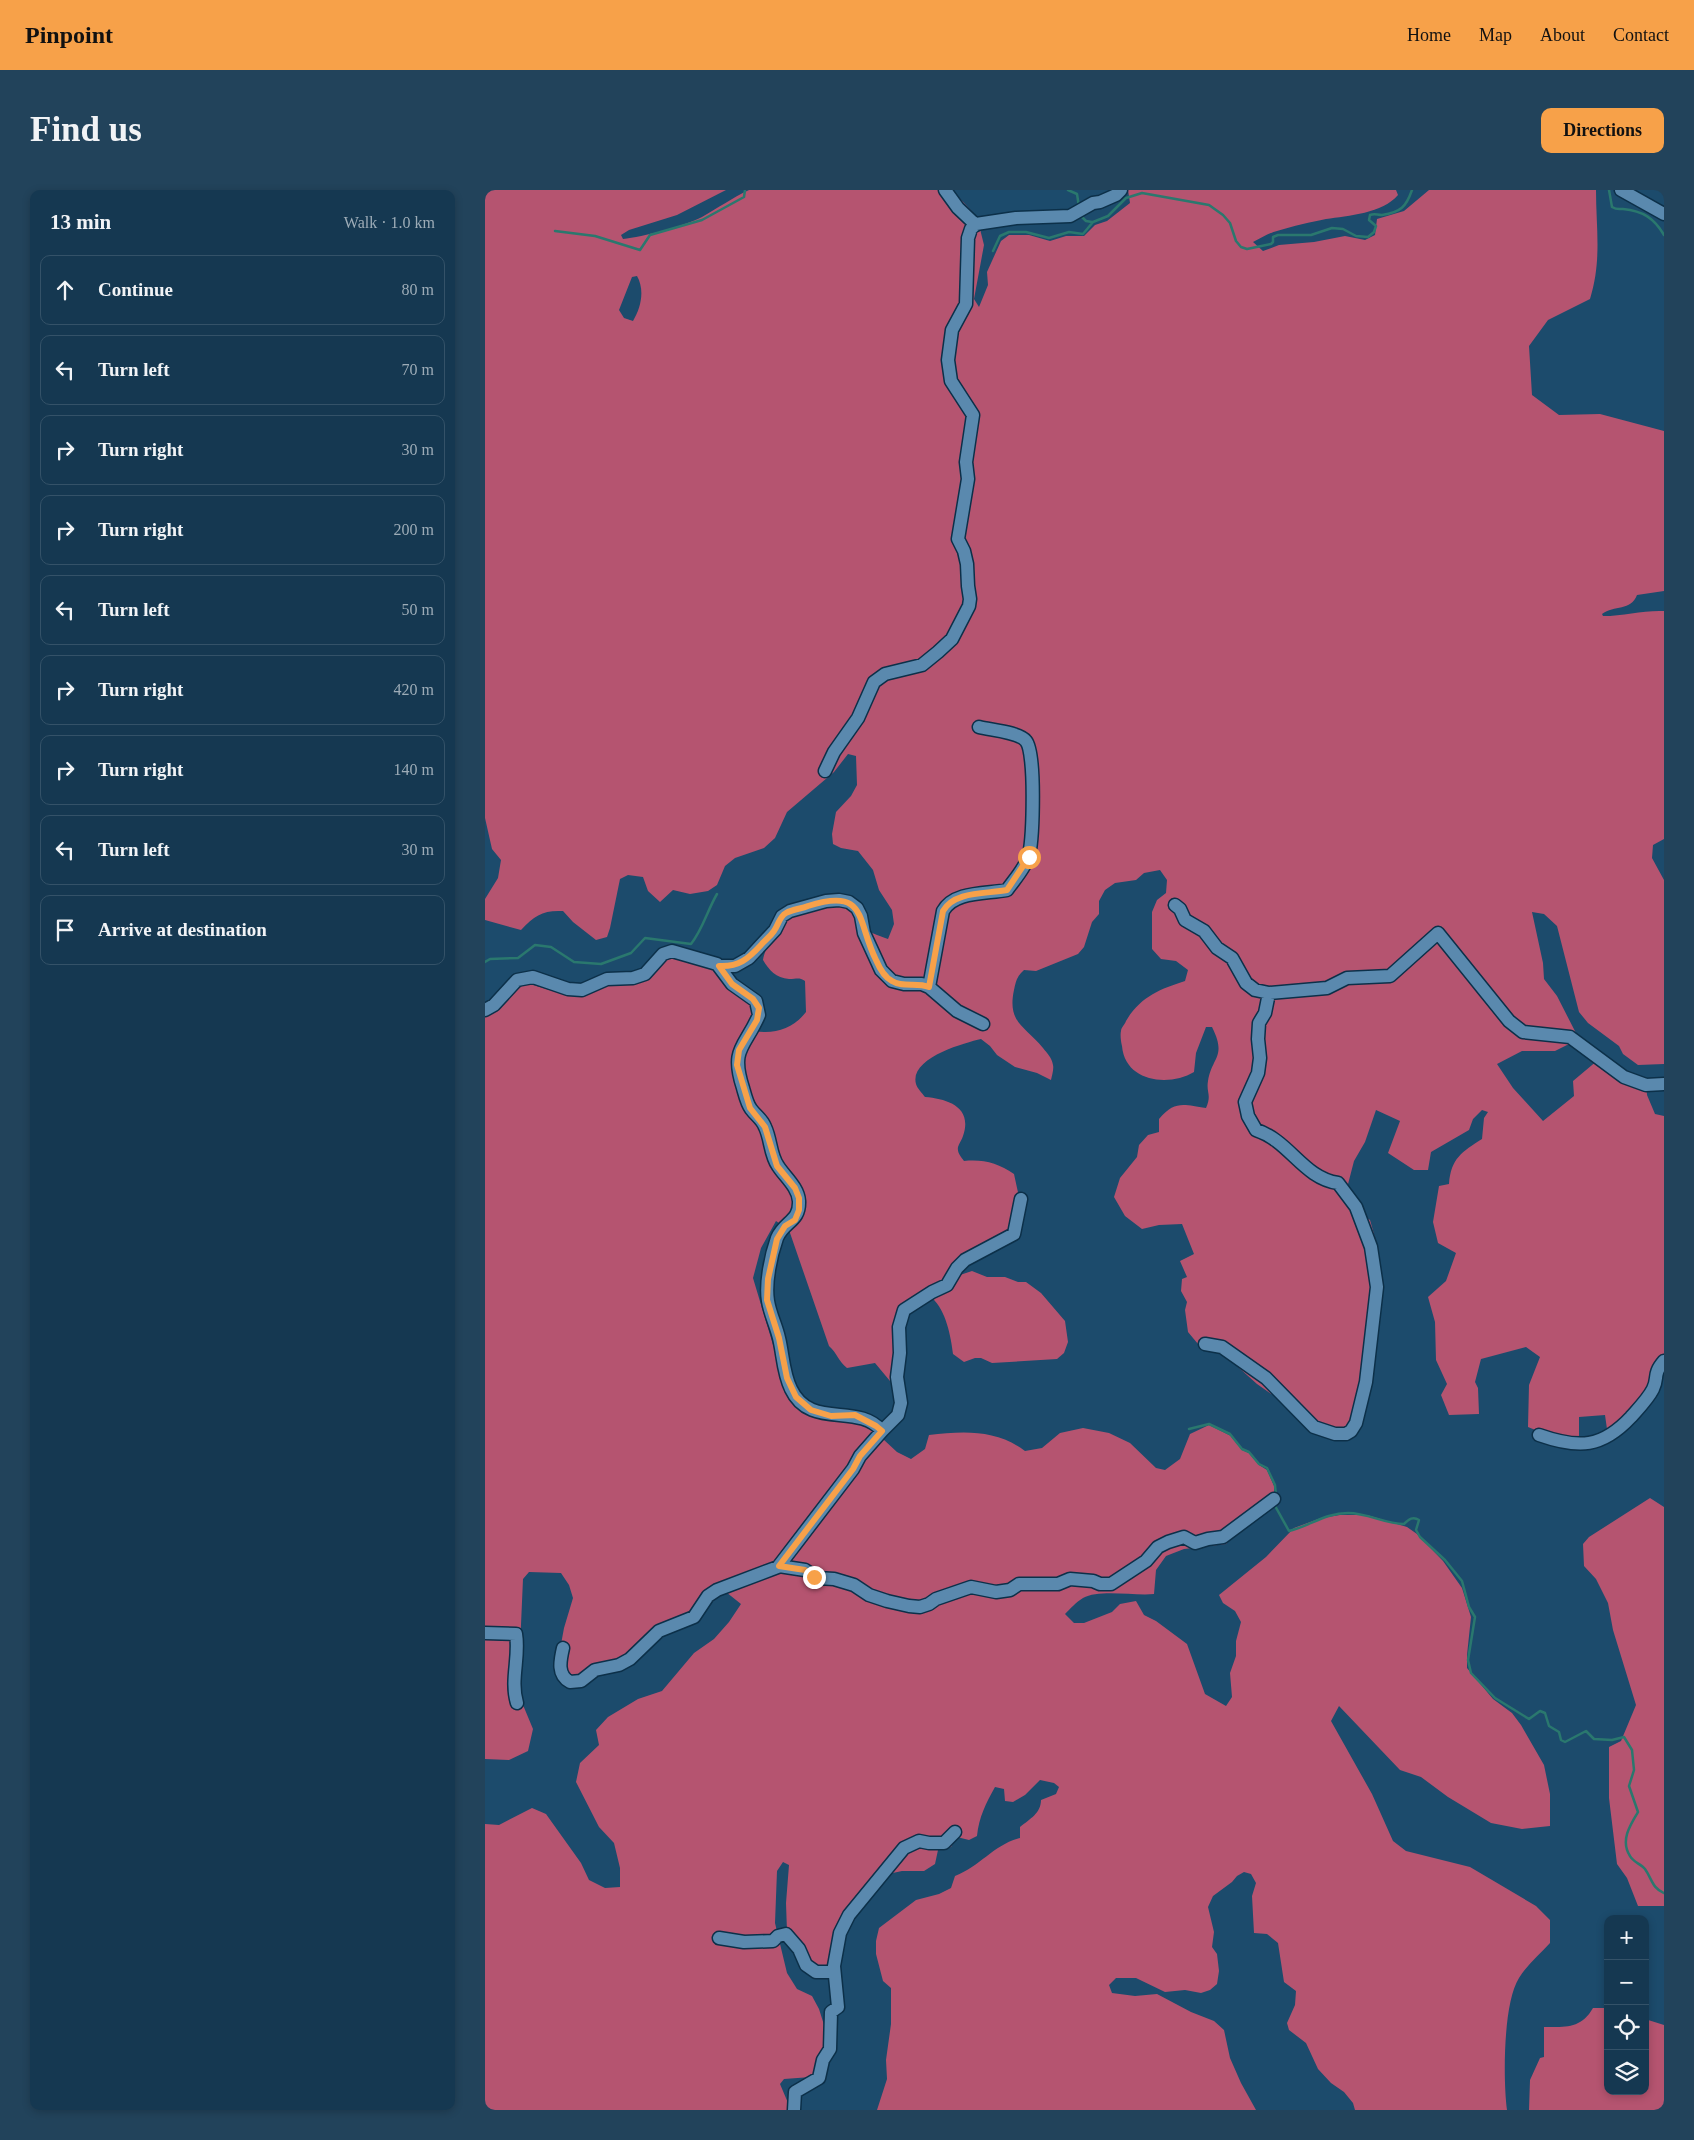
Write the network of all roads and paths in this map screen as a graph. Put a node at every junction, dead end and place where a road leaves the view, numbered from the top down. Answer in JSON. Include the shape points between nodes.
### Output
{"nodes":[{"id":1,"x":945,"y":190,"type":"edge"},
{"id":2,"x":1121,"y":190,"type":"edge"},
{"id":3,"x":1621,"y":190,"type":"edge"},
{"id":4,"x":1664,"y":214,"type":"edge"},
{"id":5,"x":975,"y":225,"type":"junction"},
{"id":6,"x":979,"y":727,"type":"dead end"},
{"id":7,"x":825,"y":771,"type":"dead end"},
{"id":8,"x":1175,"y":905,"type":"dead end"},
{"id":9,"x":719,"y":966,"type":"junction"},
{"id":10,"x":929,"y":987,"type":"junction"},
{"id":11,"x":1269,"y":993,"type":"junction"},
{"id":12,"x":485,"y":1010,"type":"edge"},
{"id":13,"x":983,"y":1024,"type":"dead end"},
{"id":14,"x":1664,"y":1084,"type":"edge"},
{"id":15,"x":1021,"y":1199,"type":"dead end"},
{"id":16,"x":1205,"y":1344,"type":"dead end"},
{"id":17,"x":1664,"y":1361,"type":"edge"},
{"id":18,"x":882,"y":1431,"type":"junction"},
{"id":19,"x":1539,"y":1435,"type":"dead end"},
{"id":20,"x":1273,"y":1499,"type":"dead end"},
{"id":21,"x":779,"y":1566,"type":"junction"},
{"id":22,"x":485,"y":1633,"type":"edge"},
{"id":23,"x":563,"y":1648,"type":"dead end"},
{"id":24,"x":517,"y":1703,"type":"dead end"},
{"id":25,"x":955,"y":1832,"type":"dead end"},
{"id":26,"x":719,"y":1938,"type":"dead end"},
{"id":27,"x":834,"y":1972,"type":"junction"},
{"id":28,"x":794,"y":2110,"type":"edge"}],
"edges":[{"from":1,"to":5,"type":"street","via":[[957,208]]},
{"from":2,"to":5,"type":"street","via":[[1070,216],[1015,218]]},
{"from":3,"to":4,"type":"street"},
{"from":5,"to":7,"type":"street","via":[[968,238],[966,304],[952,330],[947,360],[951,381],[973,415],[966,462],[968,479],[958,539],[967,564],[969,606],[952,639],[928,661],[911,669],[885,674],[874,682],[858,718]]},
{"from":6,"to":10,"type":"street","via":[[1017,735],[1028,744],[1032,766],[1029,857],[1007,890],[963,897],[946,904]]},
{"from":8,"to":11,"type":"street","via":[[1185,920],[1204,931],[1213,944],[1232,958],[1246,983],[1255,990]]},
{"from":9,"to":10,"type":"street","via":[[735,966],[749,958],[775,930],[782,916],[790,911],[839,900],[857,908],[870,948],[881,970],[891,981]]},
{"from":9,"to":12,"type":"street","via":[[672,951],[663,954],[645,974],[607,979],[583,990],[525,977],[517,980],[494,1005]]},
{"from":9,"to":18,"type":"street","via":[[732,984],[753,999],[759,1008],[757,1020],[739,1050],[739,1076],[750,1108],[765,1127],[777,1166],[799,1198],[795,1220],[785,1226],[777,1239],[767,1300],[791,1389],[811,1410],[831,1416],[855,1415]]},
{"from":10,"to":13,"type":"street","via":[[957,1011]]},
{"from":11,"to":14,"type":"street","via":[[1327,988],[1347,978],[1390,976],[1438,933],[1509,1021],[1523,1032],[1570,1037],[1624,1077],[1646,1085]]},
{"from":11,"to":16,"type":"street","via":[[1265,1013],[1259,1023],[1258,1073],[1245,1102],[1248,1116],[1256,1130],[1269,1134],[1311,1173],[1325,1181],[1338,1183],[1356,1207],[1371,1247],[1377,1287],[1366,1382],[1357,1422],[1346,1434],[1314,1427],[1266,1378],[1222,1347]]},
{"from":15,"to":18,"type":"street","via":[[1014,1234],[965,1260],[947,1286],[904,1310],[899,1327],[897,1378],[901,1403],[898,1415]]},
{"from":17,"to":19,"type":"street","via":[[1657,1370],[1653,1388],[1640,1407],[1614,1433],[1595,1443],[1578,1444],[1558,1442]]},
{"from":18,"to":21,"type":"street"},
{"from":20,"to":21,"type":"street","via":[[1223,1537],[1195,1543],[1180,1537],[1158,1547],[1131,1573],[1105,1585],[1070,1579],[1058,1584],[1019,1584],[1010,1590],[996,1592],[971,1587],[920,1607],[869,1596],[854,1585],[817,1578],[805,1570]]},
{"from":21,"to":23,"type":"street","via":[[712,1593],[694,1617],[659,1631],[625,1663],[595,1670],[581,1680],[570,1682],[564,1677],[560,1666]]},
{"from":22,"to":24,"type":"street","via":[[516,1634],[514,1694]]},
{"from":25,"to":27,"type":"street","via":[[944,1843],[919,1841],[904,1848],[849,1914],[840,1934]]},
{"from":26,"to":27,"type":"street","via":[[744,1942],[773,1941],[786,1934],[807,1965],[816,1972]]},
{"from":27,"to":28,"type":"street","via":[[838,2007],[831,2012],[830,2049],[823,2060],[819,2078],[795,2092]]}]}
